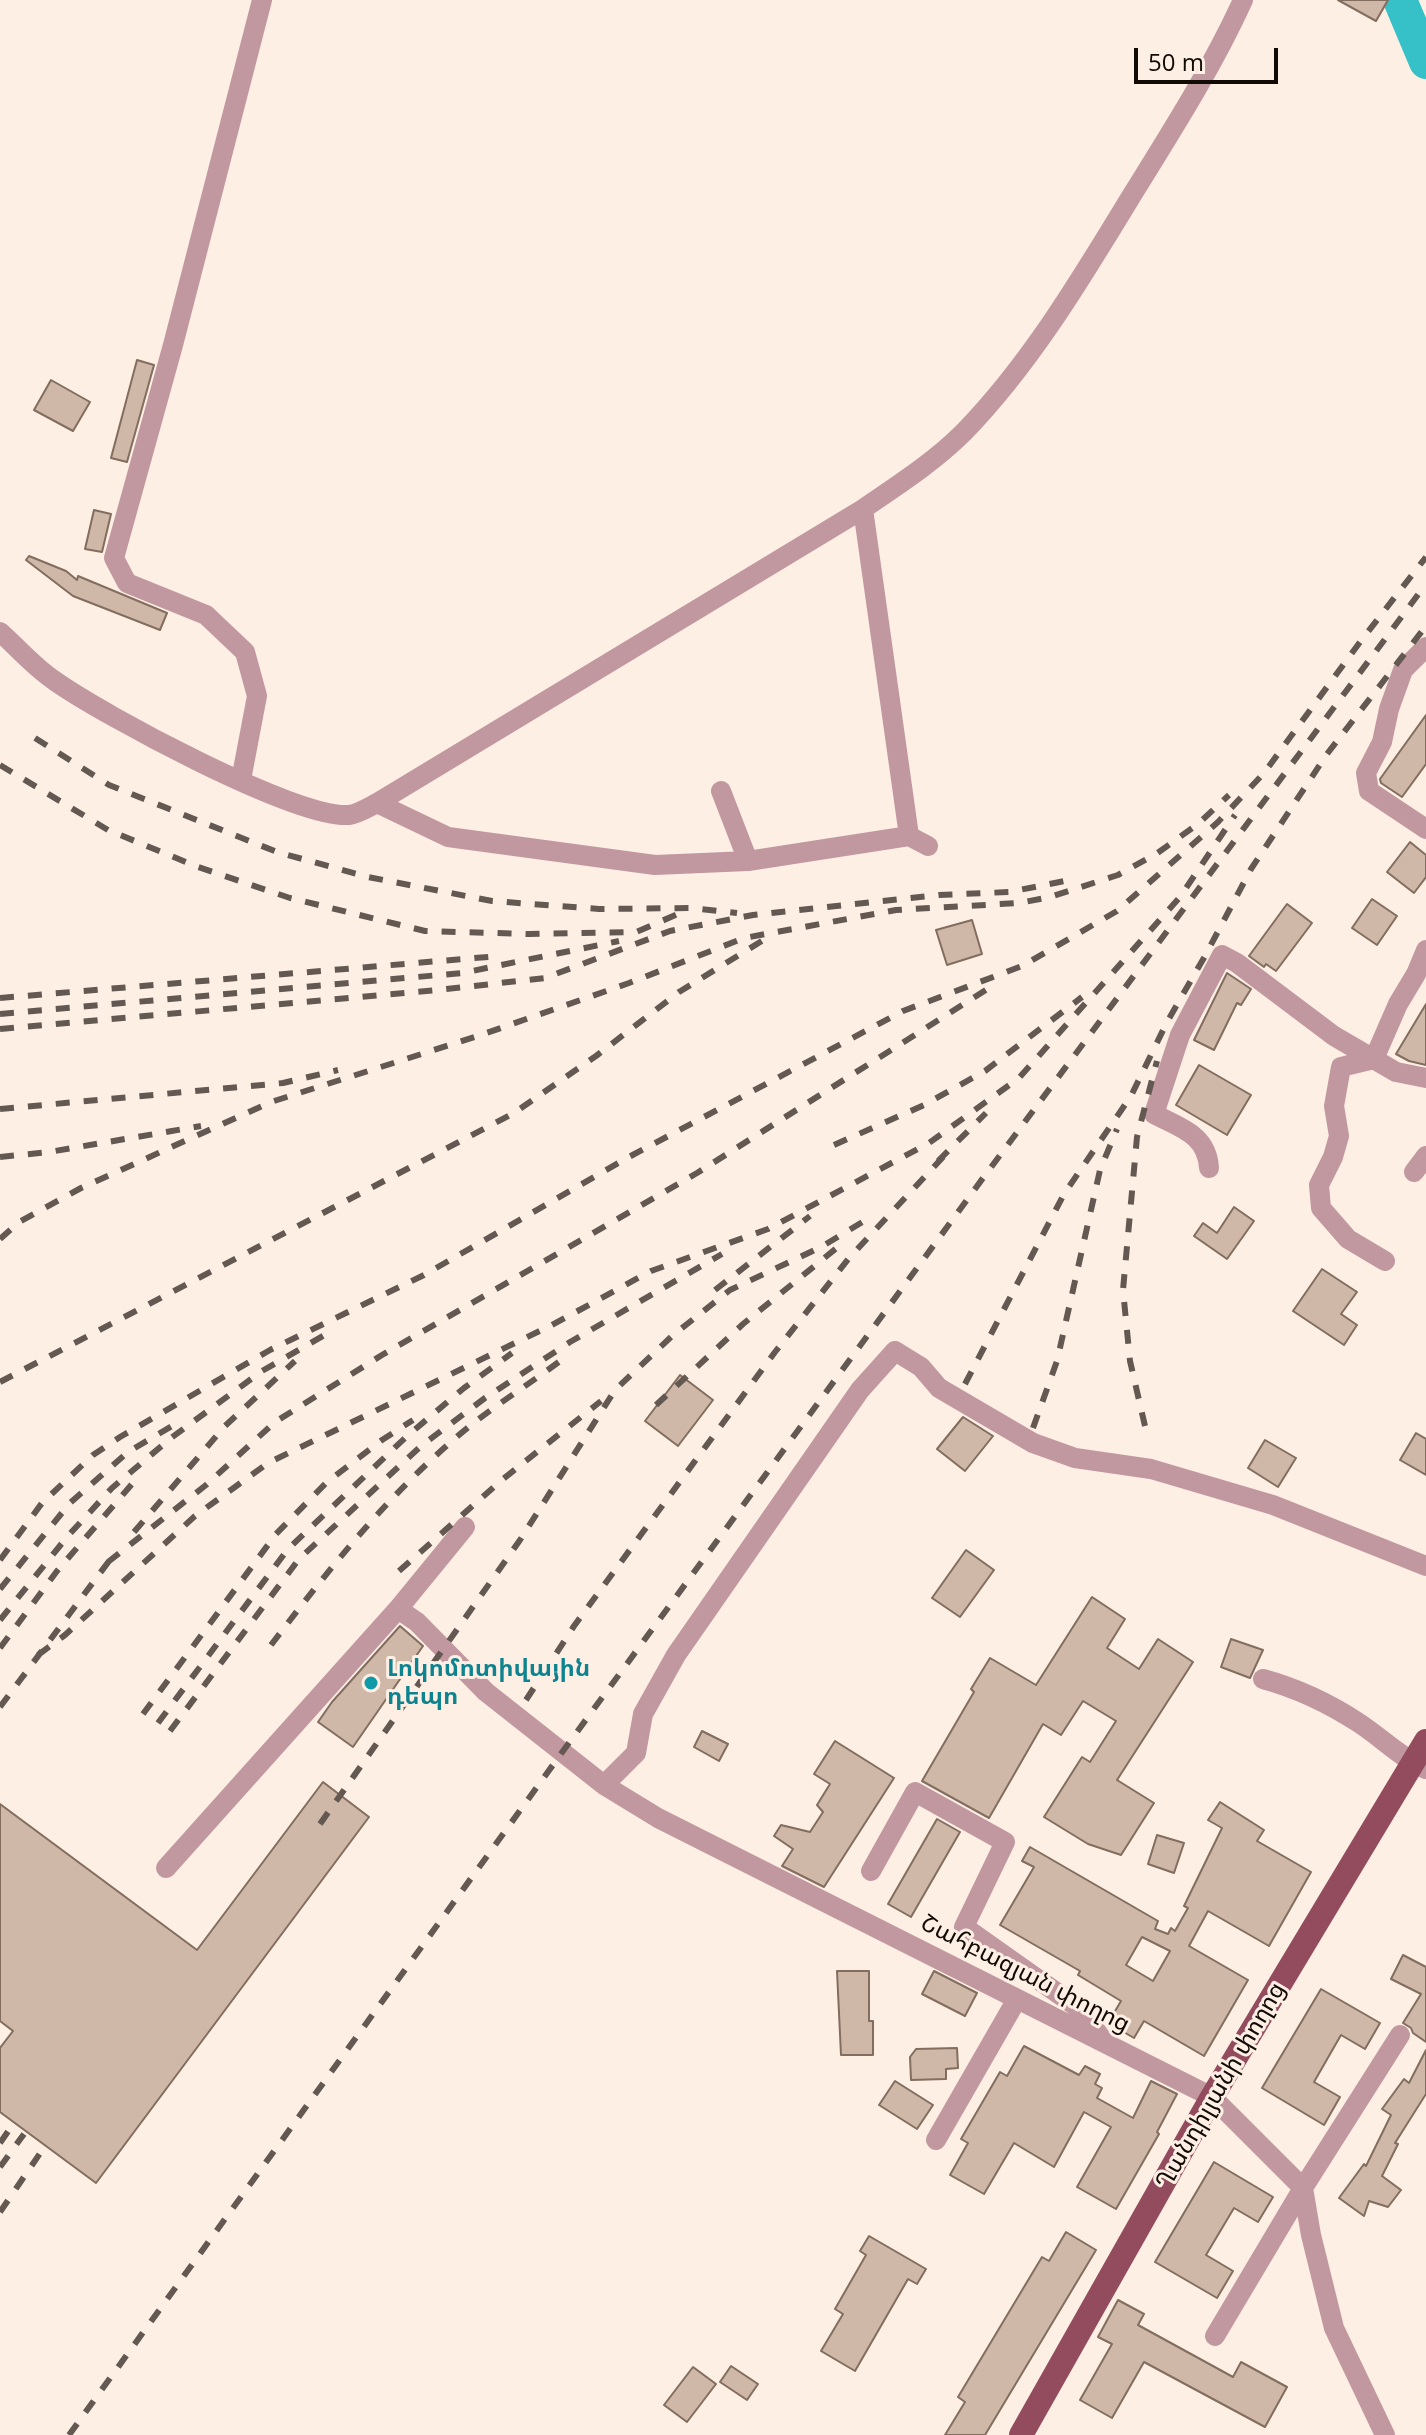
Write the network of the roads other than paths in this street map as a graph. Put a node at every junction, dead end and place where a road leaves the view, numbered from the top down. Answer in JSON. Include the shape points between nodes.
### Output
{"nodes":[{"id":1,"x":262,"y":0,"type":"edge"},
{"id":2,"x":1243,"y":0,"type":"edge"},
{"id":3,"x":863,"y":509,"type":"junction"},
{"id":4,"x":0,"y":632,"type":"edge"},
{"id":5,"x":1426,"y":647,"type":"edge"},
{"id":6,"x":241,"y":780,"type":"junction"},
{"id":7,"x":721,"y":791,"type":"dead end"},
{"id":8,"x":377,"y":803,"type":"junction"},
{"id":9,"x":1426,"y":829,"type":"edge"},
{"id":10,"x":909,"y":836,"type":"junction"},
{"id":11,"x":928,"y":846,"type":"dead end"},
{"id":12,"x":748,"y":861,"type":"junction"},
{"id":13,"x":1426,"y":950,"type":"edge"},
{"id":14,"x":1374,"y":1059,"type":"junction"},
{"id":15,"x":1426,"y":1078,"type":"edge"},
{"id":16,"x":1209,"y":1168,"type":"dead end"},
{"id":17,"x":1385,"y":1261,"type":"dead end"},
{"id":18,"x":465,"y":1527,"type":"dead end"},
{"id":19,"x":1426,"y":1566,"type":"edge"},
{"id":20,"x":398,"y":1609,"type":"junction"},
{"id":21,"x":1263,"y":1679,"type":"dead end"},
{"id":22,"x":1426,"y":1741,"type":"edge"},
{"id":23,"x":1419,"y":1766,"type":"edge"},
{"id":24,"x":604,"y":1785,"type":"junction"},
{"id":25,"x":166,"y":1868,"type":"dead end"},
{"id":26,"x":871,"y":1871,"type":"dead end"},
{"id":27,"x":1017,"y":1999,"type":"junction"},
{"id":28,"x":1400,"y":2035,"type":"dead end"},
{"id":29,"x":1104,"y":2043,"type":"junction"},
{"id":30,"x":1212,"y":2097,"type":"junction"},
{"id":31,"x":936,"y":2140,"type":"dead end"},
{"id":32,"x":1303,"y":2188,"type":"junction"},
{"id":33,"x":1215,"y":2336,"type":"dead end"},
{"id":34,"x":1021,"y":2435,"type":"edge"},
{"id":35,"x":1385,"y":2435,"type":"edge"}],
"edges":[{"from":1,"to":6,"type":"street","via":[[114,558],[127,583],[206,615],[245,652],[257,696]]},
{"from":2,"to":3,"type":"street","via":[[1173,130],[1081,280],[997,396],[912,476]]},
{"from":3,"to":8,"type":"street"},
{"from":3,"to":10,"type":"street"},
{"from":4,"to":6,"type":"street","via":[[53,680],[153,738]]},
{"from":5,"to":9,"type":"street","via":[[1403,670],[1382,742],[1366,773],[1369,791]]},
{"from":6,"to":8,"type":"street","via":[[304,808],[350,815]]},
{"from":7,"to":12,"type":"street"},
{"from":8,"to":12,"type":"street","via":[[448,837],[655,865]]},
{"from":10,"to":11,"type":"street"},
{"from":10,"to":12,"type":"street"},
{"from":13,"to":14,"type":"street"},
{"from":14,"to":15,"type":"street","via":[[1396,1072]]},
{"from":14,"to":16,"type":"street","via":[[1222,955],[1180,1035],[1154,1114],[1195,1135],[1208,1154]]},
{"from":14,"to":17,"type":"street","via":[[1341,1067],[1334,1106],[1339,1136],[1319,1185],[1321,1208],[1348,1239]]},
{"from":18,"to":20,"type":"street"},
{"from":19,"to":24,"type":"street","via":[[1273,1505],[1151,1469],[1075,1458],[1033,1443],[939,1388],[921,1367],[895,1351],[860,1390],[676,1655],[643,1714],[636,1753]]},
{"from":20,"to":24,"type":"street","name":"Շահբազյան փողոց","via":[[486,1692]]},
{"from":20,"to":25,"type":"street"},
{"from":21,"to":23,"type":"street","via":[[1358,1722]]},
{"from":22,"to":23,"type":"main road","name":"Ղանդիլյանի փողոց"},
{"from":23,"to":30,"type":"main road","name":"Ղանդիլյանի փողոց"},
{"from":24,"to":27,"type":"street","name":"Շահբազյան փողոց","via":[[658,1818]]},
{"from":26,"to":29,"type":"street","via":[[915,1792],[1005,1842],[964,1927],[1080,2009]]},
{"from":27,"to":29,"type":"street","name":"Շահբազյան փողոց"},
{"from":27,"to":31,"type":"street"},
{"from":28,"to":32,"type":"street"},
{"from":29,"to":30,"type":"street","name":"Շահբազյան փողոց"},
{"from":30,"to":32,"type":"street","name":"Շահբազյան փողոց"},
{"from":30,"to":34,"type":"main road","name":"Ղանդիլյանի փողոց"},
{"from":32,"to":33,"type":"street"},
{"from":32,"to":35,"type":"street","via":[[1334,2328]]}]}
